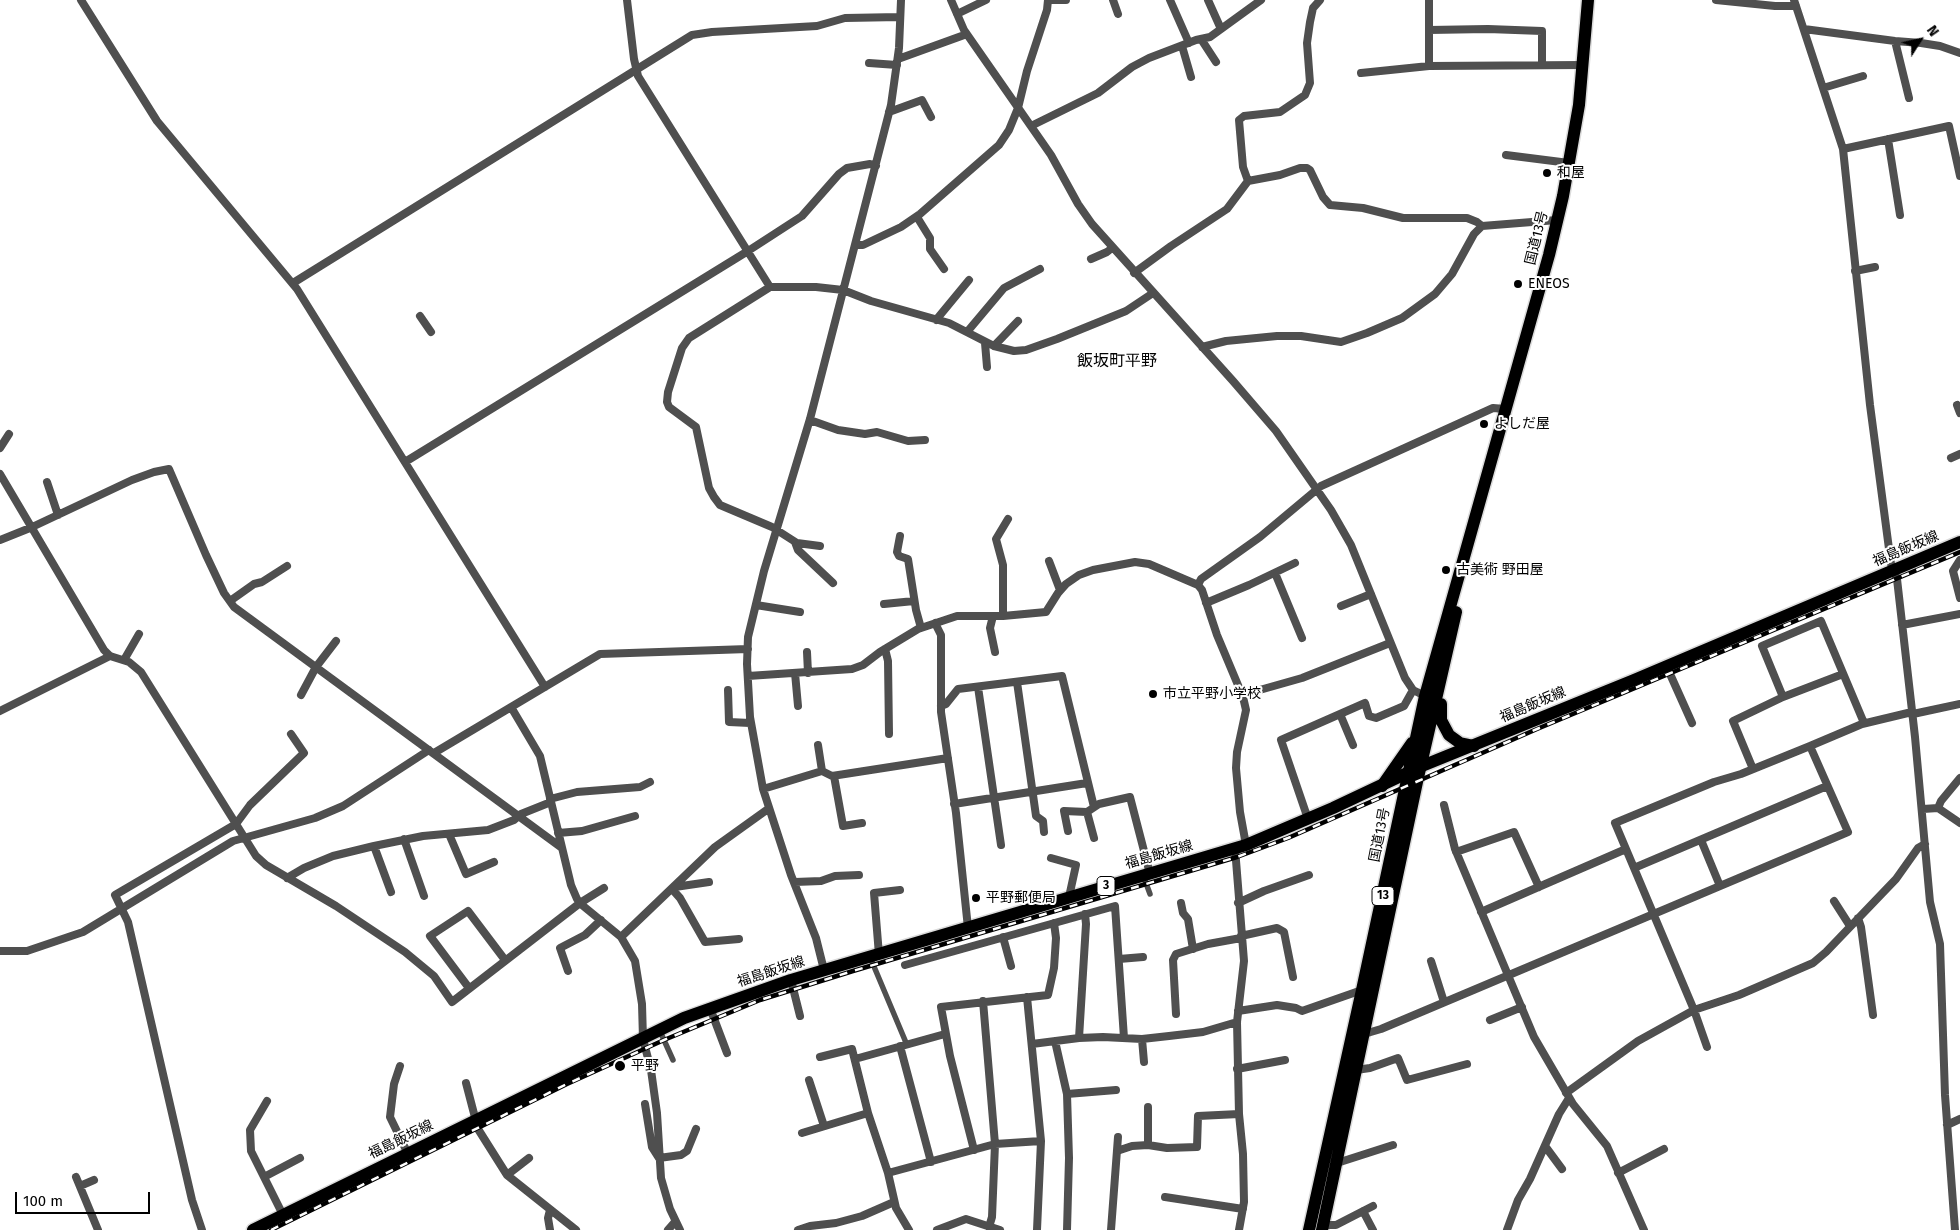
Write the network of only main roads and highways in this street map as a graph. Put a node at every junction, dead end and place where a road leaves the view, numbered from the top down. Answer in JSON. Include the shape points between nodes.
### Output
{"nodes":[{"id":1,"x":1588,"y":0,"type":"edge"},
{"id":2,"x":1960,"y":542,"type":"edge"},
{"id":3,"x":1463,"y":565,"type":"junction"},
{"id":4,"x":1453,"y":628,"type":"junction"},
{"id":5,"x":1416,"y":736,"type":"junction"},
{"id":6,"x":1474,"y":746,"type":"junction"},
{"id":7,"x":1422,"y":766,"type":"junction"},
{"id":8,"x":1408,"y":772,"type":"junction"},
{"id":9,"x":1382,"y":786,"type":"junction"},
{"id":10,"x":1322,"y":1228,"type":"edge"},
{"id":11,"x":253,"y":1230,"type":"edge"},
{"id":12,"x":1308,"y":1230,"type":"edge"}],
"edges":[{"from":1,"to":3,"type":"main road","name":"国道13号","number":"13","via":[[1583,65],[1557,220]]},
{"from":2,"to":6,"type":"main road","name":"福島飯坂線","number":"3"},
{"from":3,"to":4,"type":"main road","name":"国道13号","number":"13"},
{"from":3,"to":5,"type":"main road","name":"国道13号","number":"13"},
{"from":4,"to":6,"type":"main road","via":[[1441,700],[1441,720],[1454,740]]},
{"from":4,"to":7,"type":"main road","name":"国道13号","number":"13"},
{"from":5,"to":8,"type":"main road","name":"国道13号","number":"13"},
{"from":5,"to":9,"type":"main road"},
{"from":6,"to":7,"type":"main road","name":"福島飯坂線","number":"3"},
{"from":7,"to":8,"type":"main road","name":"福島飯坂線","number":"3"},
{"from":7,"to":10,"type":"main road","name":"国道13号","number":"13","via":[[1414,791]]},
{"from":8,"to":9,"type":"main road","name":"福島飯坂線","number":"3"},
{"from":8,"to":12,"type":"main road","name":"国道13号","number":"13"},
{"from":9,"to":11,"type":"main road","name":"福島飯坂線","number":"3","via":[[1241,847],[791,980],[710,1008],[659,1029]]}]}
